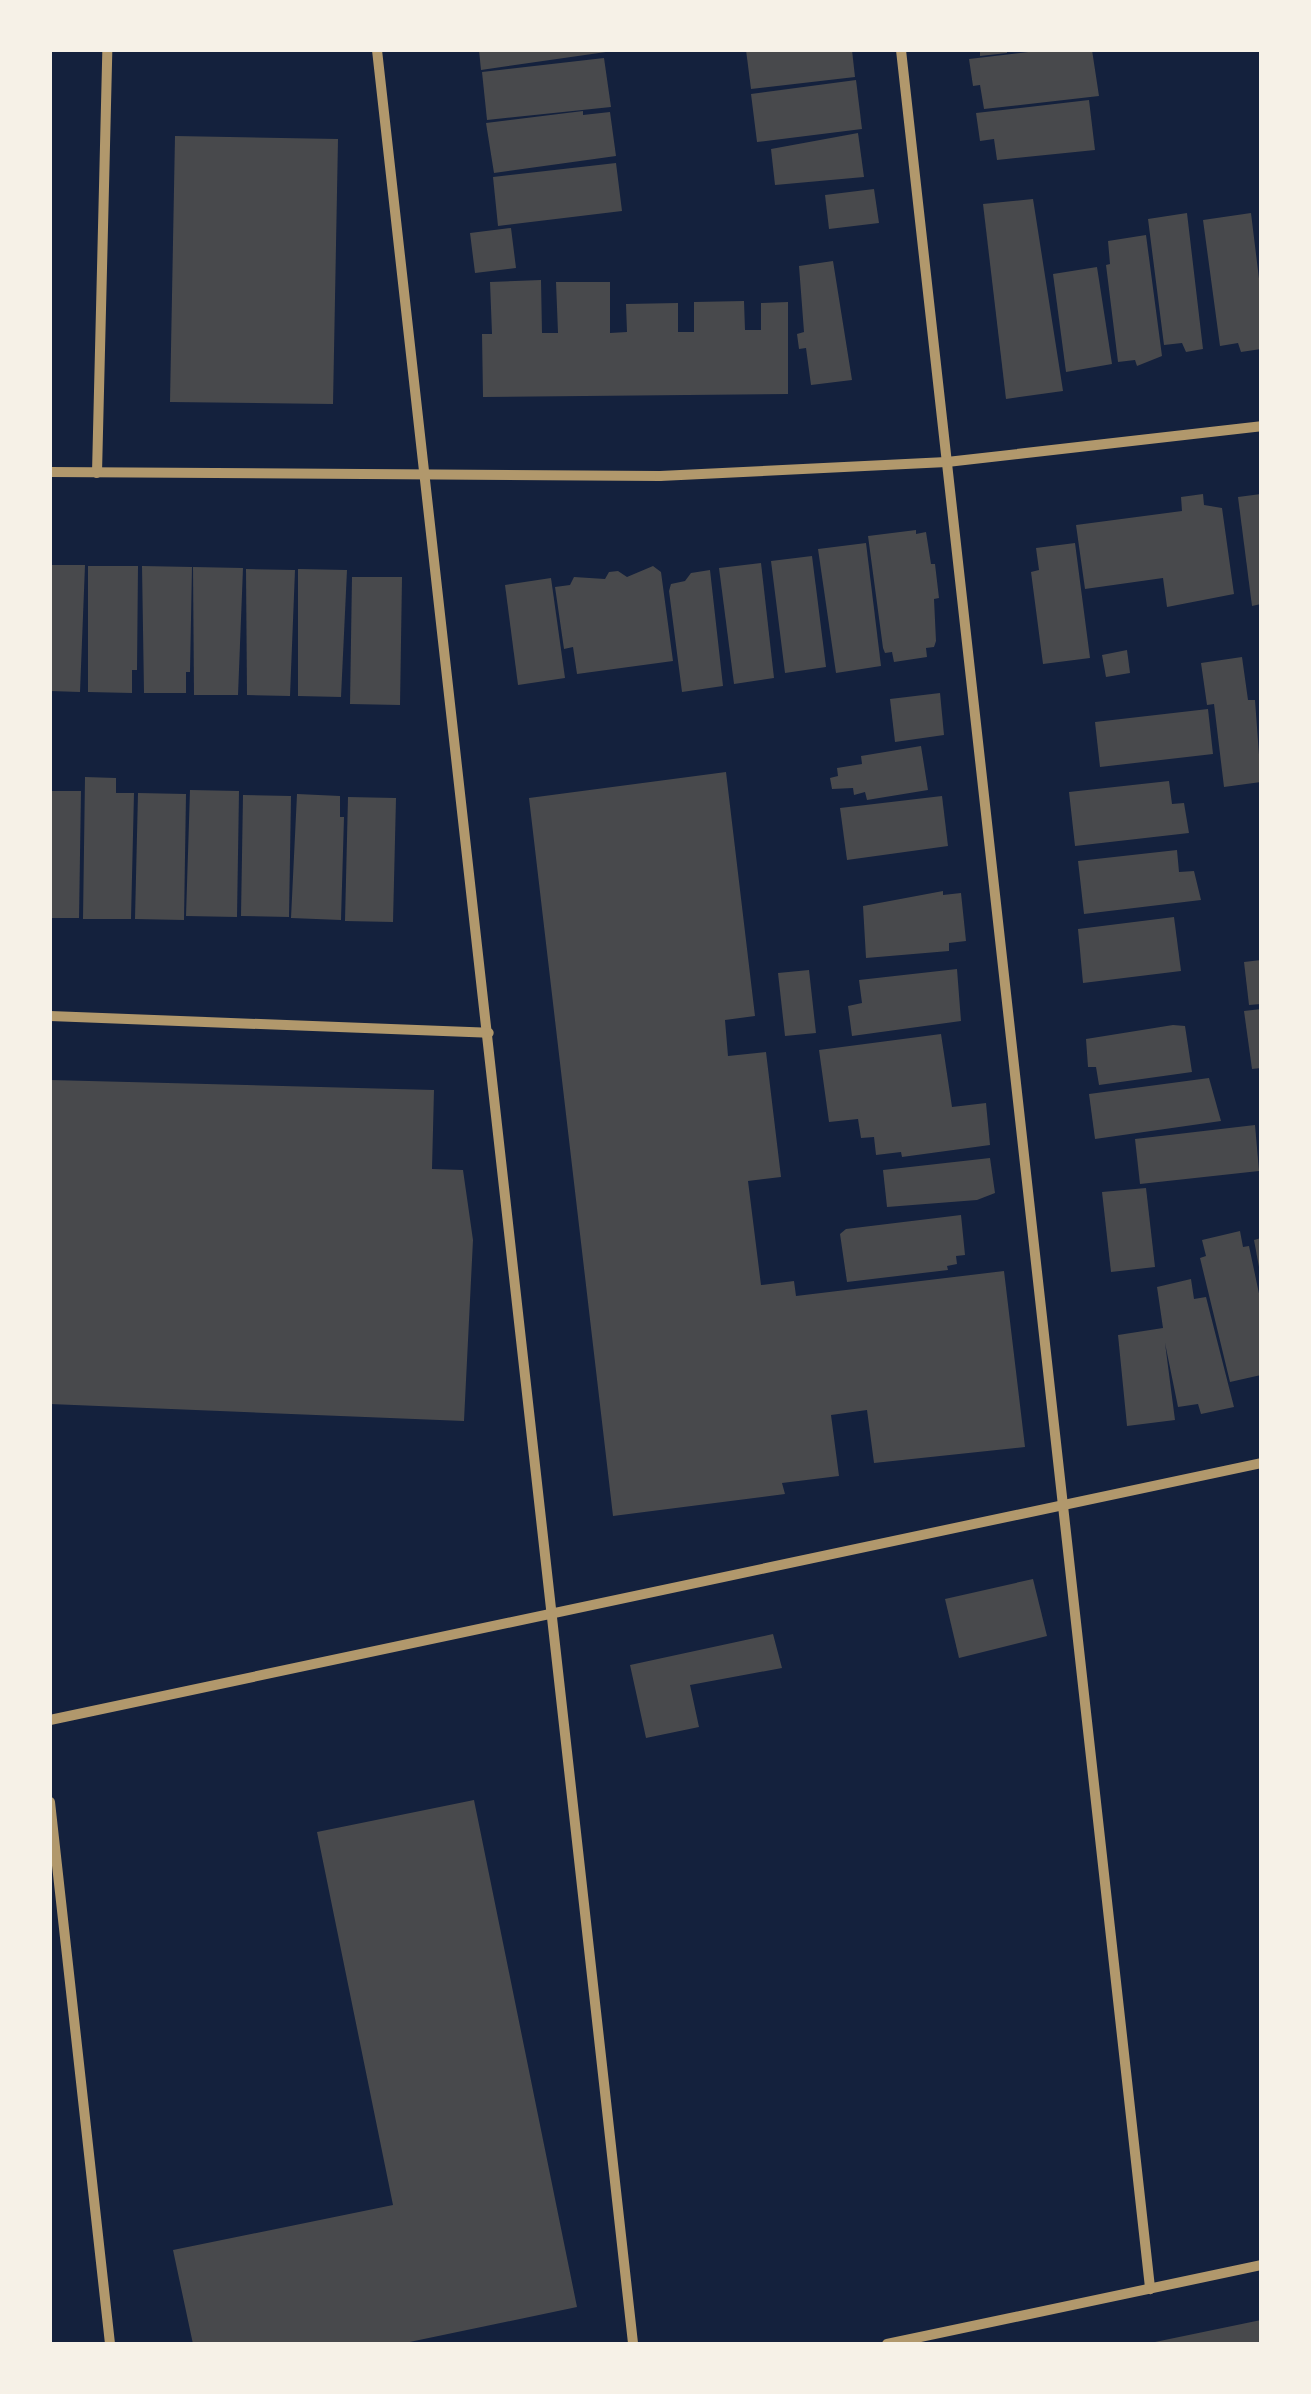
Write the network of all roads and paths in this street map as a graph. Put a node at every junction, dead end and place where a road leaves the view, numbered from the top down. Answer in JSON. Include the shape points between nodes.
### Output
{"nodes":[{"id":1,"x":107,"y":50,"type":"edge"},
{"id":2,"x":377,"y":50,"type":"edge"},
{"id":3,"x":901,"y":50,"type":"edge"},
{"id":4,"x":1261,"y":426,"type":"edge"},
{"id":5,"x":947,"y":462,"type":"junction"},
{"id":6,"x":50,"y":472,"type":"edge"},
{"id":7,"x":97,"y":473,"type":"junction"},
{"id":8,"x":426,"y":478,"type":"junction"},
{"id":9,"x":50,"y":1016,"type":"edge"},
{"id":10,"x":489,"y":1034,"type":"junction"},
{"id":11,"x":1261,"y":1463,"type":"edge"},
{"id":12,"x":1063,"y":1504,"type":"junction"},
{"id":13,"x":552,"y":1612,"type":"junction"},
{"id":14,"x":50,"y":1720,"type":"edge"},
{"id":15,"x":50,"y":1802,"type":"edge"},
{"id":16,"x":1261,"y":2266,"type":"edge"},
{"id":17,"x":1150,"y":2289,"type":"junction"},
{"id":18,"x":110,"y":2344,"type":"edge"},
{"id":19,"x":633,"y":2344,"type":"edge"},
{"id":20,"x":887,"y":2344,"type":"edge"}],
"edges":[{"from":1,"to":7,"type":"street"},
{"from":2,"to":8,"type":"street"},
{"from":3,"to":5,"type":"street"},
{"from":4,"to":5,"type":"street"},
{"from":5,"to":8,"type":"street","via":[[660,476]]},
{"from":5,"to":12,"type":"street"},
{"from":6,"to":7,"type":"street"},
{"from":7,"to":8,"type":"street"},
{"from":8,"to":10,"type":"street"},
{"from":9,"to":10,"type":"street"},
{"from":10,"to":13,"type":"street"},
{"from":11,"to":12,"type":"street"},
{"from":12,"to":13,"type":"street"},
{"from":12,"to":17,"type":"street"},
{"from":13,"to":14,"type":"street"},
{"from":13,"to":19,"type":"street"},
{"from":15,"to":18,"type":"street"},
{"from":16,"to":17,"type":"street"},
{"from":17,"to":20,"type":"street"}]}
